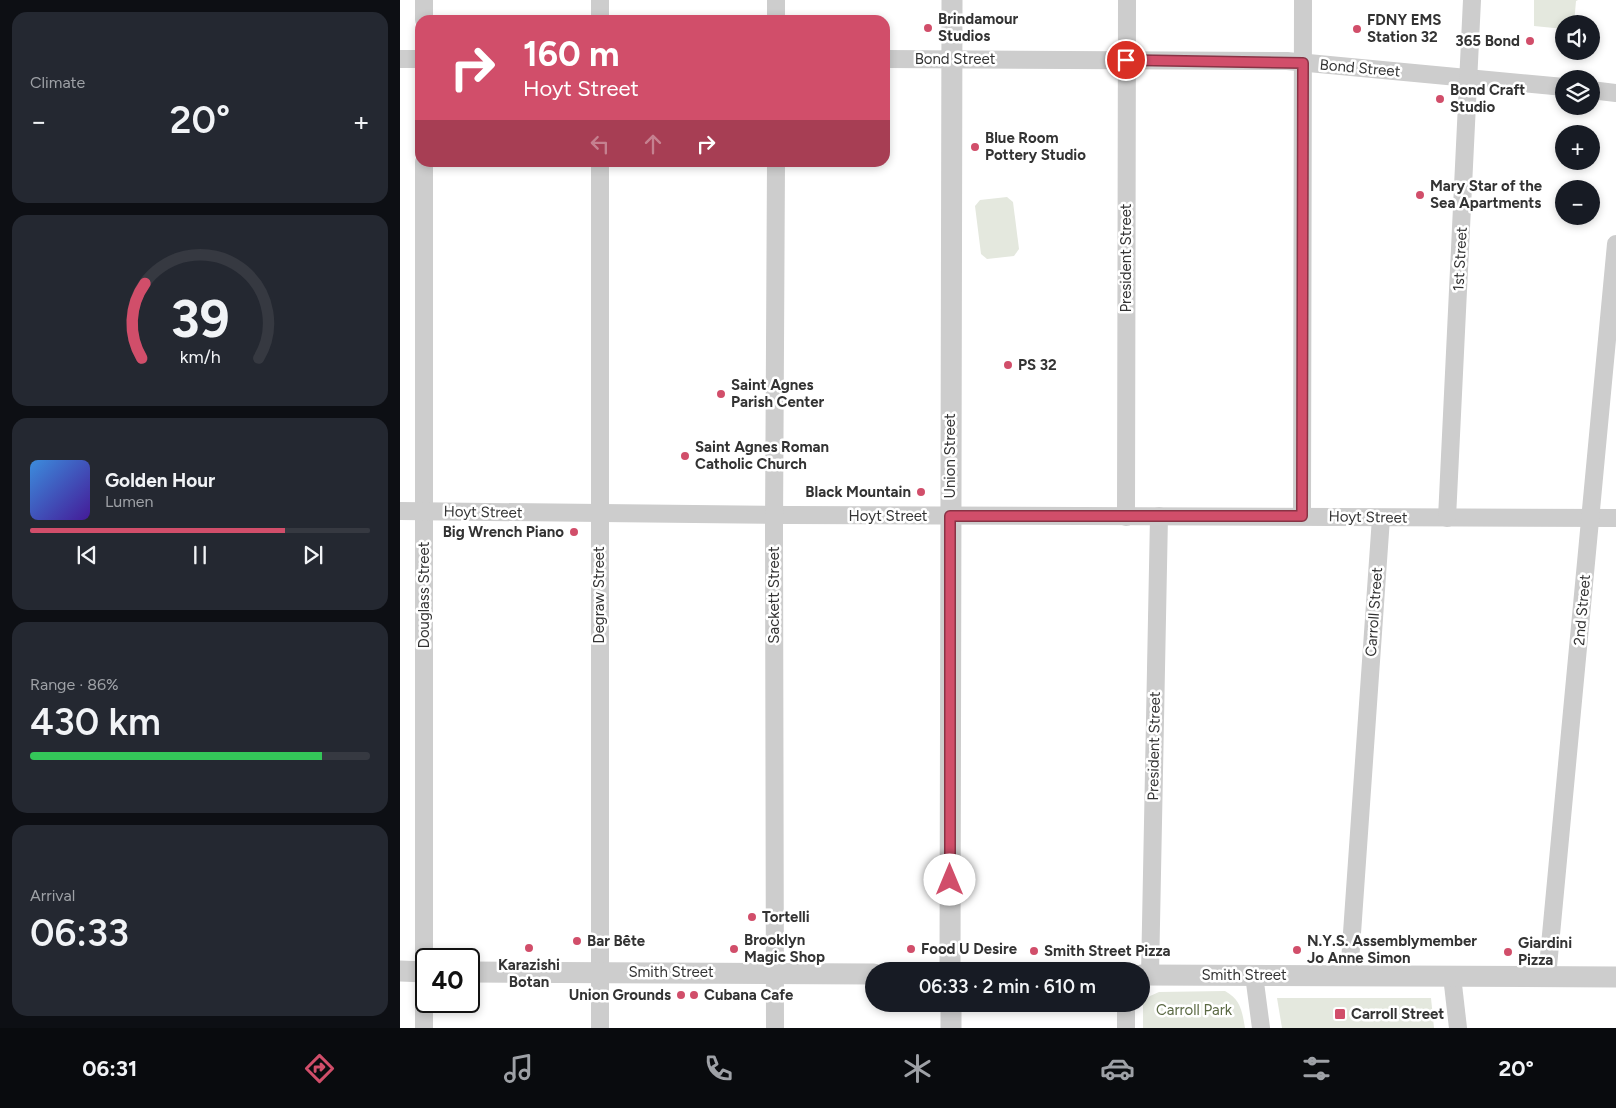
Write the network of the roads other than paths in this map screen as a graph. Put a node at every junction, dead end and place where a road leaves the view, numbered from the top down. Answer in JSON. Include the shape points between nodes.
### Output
{"nodes":[{"id":1,"x":424,"y":0,"type":"edge"},
{"id":2,"x":600,"y":0,"type":"edge"},
{"id":3,"x":776,"y":0,"type":"edge"},
{"id":4,"x":952,"y":0,"type":"edge"},
{"id":5,"x":1127,"y":0,"type":"edge"},
{"id":6,"x":1303,"y":0,"type":"edge"},
{"id":7,"x":1472,"y":0,"type":"edge"},
{"id":8,"x":424,"y":15,"type":"edge"},
{"id":9,"x":600,"y":15,"type":"edge"},
{"id":10,"x":776,"y":15,"type":"edge"},
{"id":11,"x":400,"y":59,"type":"edge"},
{"id":12,"x":415,"y":59,"type":"edge"},
{"id":13,"x":890,"y":59,"type":"edge"},
{"id":14,"x":952,"y":60,"type":"junction"},
{"id":15,"x":1126,"y":60,"type":"junction"},
{"id":16,"x":1303,"y":63,"type":"junction"},
{"id":17,"x":1469,"y":77,"type":"junction"},
{"id":18,"x":1555,"y":86,"type":"edge"},
{"id":19,"x":1600,"y":91,"type":"edge"},
{"id":20,"x":1616,"y":93,"type":"edge"},
{"id":21,"x":424,"y":167,"type":"edge"},
{"id":22,"x":600,"y":167,"type":"edge"},
{"id":23,"x":776,"y":167,"type":"edge"},
{"id":24,"x":1616,"y":244,"type":"edge"},
{"id":25,"x":400,"y":511,"type":"edge"},
{"id":26,"x":423,"y":511,"type":"junction"},
{"id":27,"x":599,"y":514,"type":"junction"},
{"id":28,"x":774,"y":515,"type":"junction"},
{"id":29,"x":950,"y":516,"type":"junction"},
{"id":30,"x":1159,"y":516,"type":"junction"},
{"id":31,"x":1302,"y":516,"type":"junction"},
{"id":32,"x":1126,"y":517,"type":"junction"},
{"id":33,"x":1381,"y":518,"type":"junction"},
{"id":34,"x":1447,"y":518,"type":"junction"},
{"id":35,"x":1590,"y":518,"type":"junction"},
{"id":36,"x":1616,"y":518,"type":"edge"},
{"id":37,"x":425,"y":948,"type":"edge"},
{"id":38,"x":950,"y":962,"type":"edge"},
{"id":39,"x":1146,"y":962,"type":"edge"},
{"id":40,"x":400,"y":971,"type":"edge"},
{"id":41,"x":415,"y":972,"type":"edge"},
{"id":42,"x":480,"y":972,"type":"edge"},
{"id":43,"x":600,"y":972,"type":"junction"},
{"id":44,"x":775,"y":973,"type":"junction"},
{"id":45,"x":865,"y":974,"type":"edge"},
{"id":46,"x":1150,"y":975,"type":"edge"},
{"id":47,"x":1254,"y":975,"type":"junction"},
{"id":48,"x":1349,"y":976,"type":"junction"},
{"id":49,"x":1452,"y":976,"type":"junction"},
{"id":50,"x":1547,"y":977,"type":"junction"},
{"id":51,"x":1616,"y":977,"type":"edge"},
{"id":52,"x":951,"y":1012,"type":"edge"},
{"id":53,"x":1126,"y":1012,"type":"edge"},
{"id":54,"x":424,"y":1013,"type":"edge"},
{"id":55,"x":424,"y":1028,"type":"edge"},
{"id":56,"x":600,"y":1028,"type":"edge"},
{"id":57,"x":776,"y":1028,"type":"edge"},
{"id":58,"x":951,"y":1028,"type":"edge"},
{"id":59,"x":1126,"y":1028,"type":"edge"},
{"id":60,"x":1261,"y":1028,"type":"edge"},
{"id":61,"x":1458,"y":1028,"type":"edge"}],
"edges":[{"from":1,"to":8,"type":"street"},
{"from":2,"to":9,"type":"street"},
{"from":3,"to":10,"type":"street"},
{"from":4,"to":14,"type":"street","name":"Union Street"},
{"from":5,"to":15,"type":"street","name":"President Street"},
{"from":6,"to":16,"type":"street"},
{"from":7,"to":17,"type":"street","name":"1st Street"},
{"from":11,"to":12,"type":"street"},
{"from":13,"to":14,"type":"street","name":"Bond Street"},
{"from":14,"to":15,"type":"street","name":"Bond Street"},
{"from":14,"to":29,"type":"street","name":"Union Street"},
{"from":15,"to":16,"type":"street","name":"Bond Street"},
{"from":15,"to":32,"type":"street","name":"President Street"},
{"from":16,"to":17,"type":"street","name":"Bond Street"},
{"from":16,"to":31,"type":"street"},
{"from":17,"to":18,"type":"street","name":"Bond Street"},
{"from":17,"to":34,"type":"street","name":"1st Street"},
{"from":19,"to":20,"type":"street"},
{"from":21,"to":26,"type":"street","name":"Douglass Street"},
{"from":22,"to":27,"type":"street","name":"Degraw Street"},
{"from":23,"to":28,"type":"street","name":"Sackett Street"},
{"from":24,"to":35,"type":"street","name":"2nd Street"},
{"from":25,"to":26,"type":"street","name":"Hoyt Street"},
{"from":26,"to":27,"type":"street","name":"Hoyt Street"},
{"from":26,"to":37,"type":"street","name":"Douglass Street"},
{"from":27,"to":28,"type":"street","name":"Hoyt Street"},
{"from":27,"to":43,"type":"street","name":"Degraw Street"},
{"from":28,"to":29,"type":"street","name":"Hoyt Street"},
{"from":28,"to":44,"type":"street","name":"Sackett Street"},
{"from":29,"to":32,"type":"street","name":"Hoyt Street"},
{"from":29,"to":38,"type":"street","name":"Union Street"},
{"from":30,"to":31,"type":"street","name":"Hoyt Street"},
{"from":30,"to":32,"type":"street","name":"Hoyt Street"},
{"from":30,"to":39,"type":"street","name":"President Street"},
{"from":31,"to":33,"type":"street","name":"Hoyt Street"},
{"from":33,"to":34,"type":"street","name":"Hoyt Street"},
{"from":33,"to":48,"type":"street","name":"Carroll Street"},
{"from":34,"to":35,"type":"street","name":"Hoyt Street"},
{"from":35,"to":36,"type":"street","name":"Hoyt Street"},
{"from":35,"to":50,"type":"street","name":"2nd Street"},
{"from":40,"to":41,"type":"street"},
{"from":42,"to":43,"type":"street","name":"Smith Street"},
{"from":43,"to":44,"type":"street","name":"Smith Street"},
{"from":43,"to":56,"type":"street","name":"Degraw Street"},
{"from":44,"to":45,"type":"street","name":"Smith Street"},
{"from":44,"to":57,"type":"street","name":"Sackett Street"},
{"from":46,"to":47,"type":"street","name":"Smith Street"},
{"from":47,"to":48,"type":"street","name":"Smith Street"},
{"from":47,"to":60,"type":"street"},
{"from":48,"to":49,"type":"street","name":"Smith Street"},
{"from":49,"to":50,"type":"street","name":"Smith Street"},
{"from":49,"to":61,"type":"street"},
{"from":50,"to":51,"type":"street","name":"Smith Street"},
{"from":52,"to":58,"type":"street"},
{"from":53,"to":59,"type":"street"},
{"from":54,"to":55,"type":"street","name":"Douglass Street"}]}
